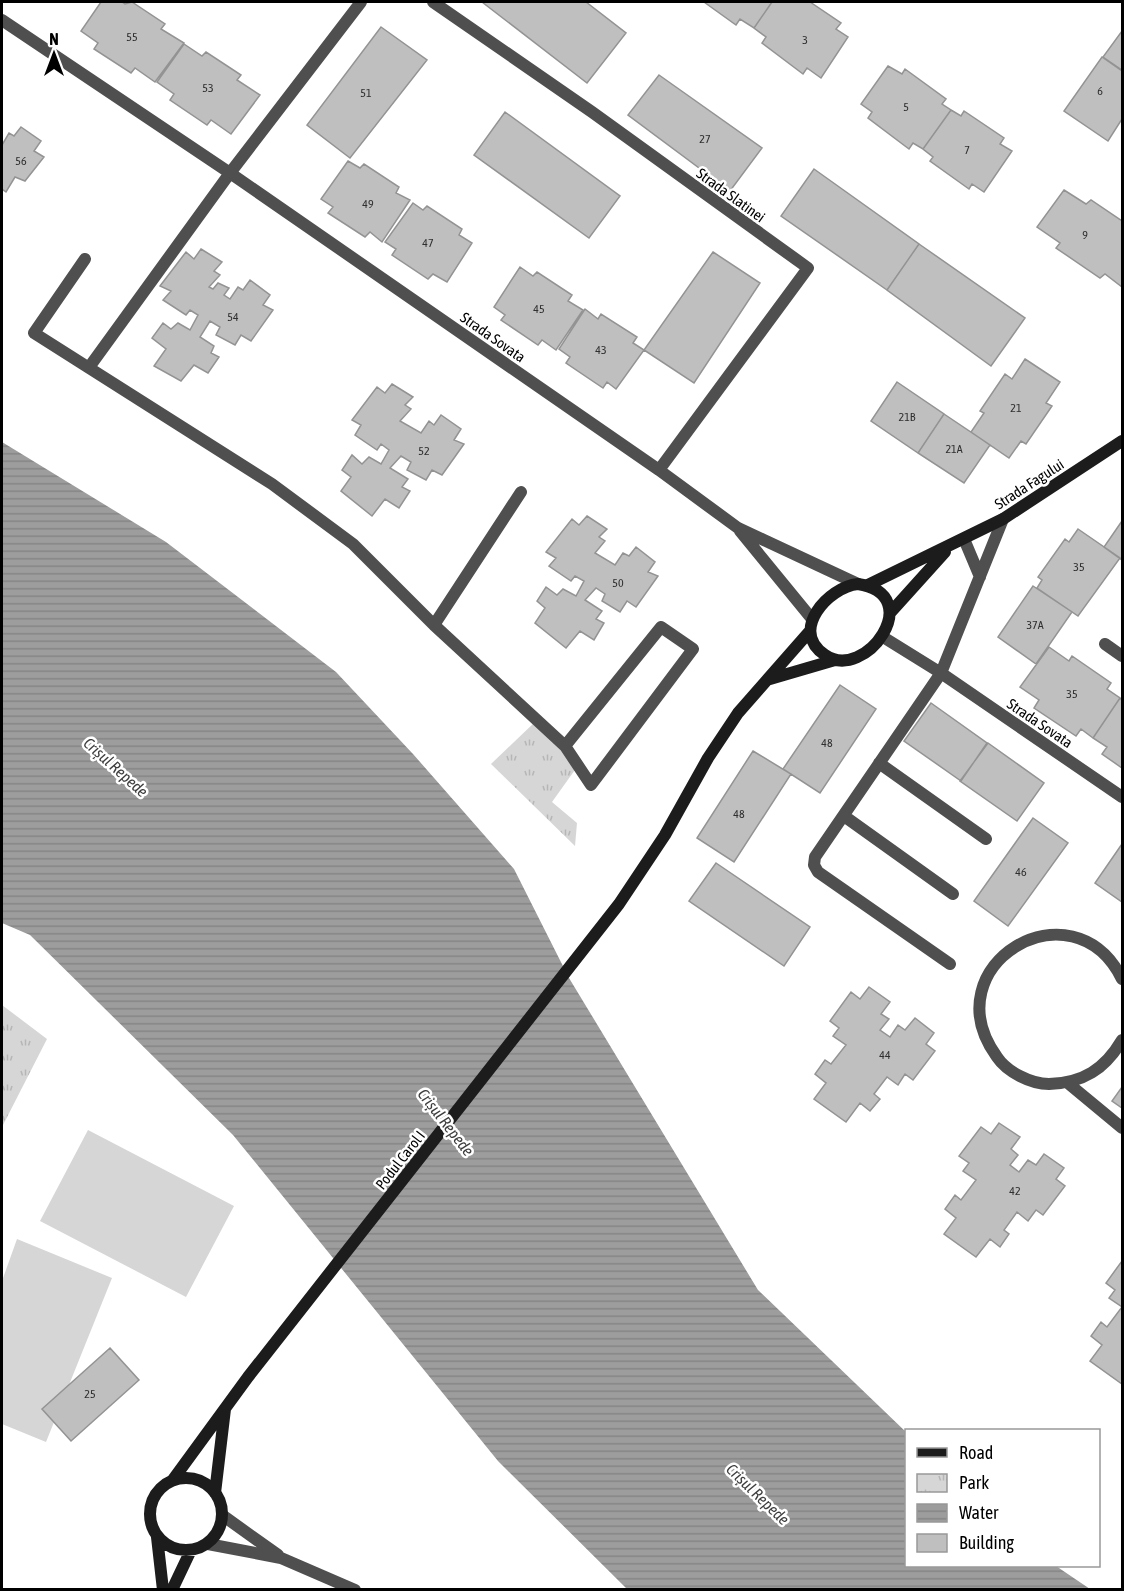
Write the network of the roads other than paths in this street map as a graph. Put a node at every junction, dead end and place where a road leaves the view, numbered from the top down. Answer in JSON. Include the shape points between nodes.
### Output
{"nodes":[{"id":1,"x":361,"y":2,"type":"edge"},
{"id":2,"x":433,"y":2,"type":"edge"},
{"id":3,"x":2,"y":20,"type":"edge"},
{"id":4,"x":230,"y":173,"type":"junction"},
{"id":5,"x":85,"y":259,"type":"dead end"},
{"id":6,"x":90,"y":366,"type":"junction"},
{"id":7,"x":1122,"y":441,"type":"edge"},
{"id":8,"x":659,"y":470,"type":"junction"},
{"id":9,"x":521,"y":492,"type":"dead end"},
{"id":10,"x":1003,"y":519,"type":"junction"},
{"id":11,"x":738,"y":528,"type":"junction"},
{"id":12,"x":964,"y":539,"type":"junction"},
{"id":13,"x":949,"y":547,"type":"junction"},
{"id":14,"x":980,"y":577,"type":"junction"},
{"id":15,"x":863,"y":585,"type":"junction"},
{"id":16,"x":890,"y":613,"type":"junction"},
{"id":17,"x":434,"y":625,"type":"junction"},
{"id":18,"x":811,"y":625,"type":"junction"},
{"id":19,"x":883,"y":637,"type":"junction"},
{"id":20,"x":1105,"y":644,"type":"dead end"},
{"id":21,"x":1122,"y":656,"type":"edge"},
{"id":22,"x":835,"y":660,"type":"junction"},
{"id":23,"x":941,"y":673,"type":"junction"},
{"id":24,"x":769,"y":680,"type":"junction"},
{"id":25,"x":565,"y":746,"type":"junction"},
{"id":26,"x":879,"y":763,"type":"junction"},
{"id":27,"x":1122,"y":797,"type":"edge"},
{"id":28,"x":844,"y":816,"type":"junction"},
{"id":29,"x":986,"y":839,"type":"dead end"},
{"id":30,"x":953,"y":894,"type":"dead end"},
{"id":31,"x":950,"y":964,"type":"dead end"},
{"id":32,"x":1122,"y":979,"type":"edge"},
{"id":33,"x":1122,"y":1040,"type":"edge"},
{"id":34,"x":1069,"y":1083,"type":"junction"},
{"id":35,"x":1122,"y":1128,"type":"edge"},
{"id":36,"x":225,"y":1407,"type":"junction"},
{"id":37,"x":172,"y":1481,"type":"junction"},
{"id":38,"x":215,"y":1493,"type":"junction"},
{"id":39,"x":222,"y":1515,"type":"junction"},
{"id":40,"x":157,"y":1538,"type":"junction"},
{"id":41,"x":208,"y":1544,"type":"junction"},
{"id":42,"x":191,"y":1550,"type":"junction"},
{"id":43,"x":281,"y":1558,"type":"junction"},
{"id":44,"x":163,"y":1590,"type":"edge"},
{"id":45,"x":172,"y":1590,"type":"edge"},
{"id":46,"x":356,"y":1590,"type":"edge"}],
"edges":[{"from":1,"to":4,"type":"street"},
{"from":2,"to":8,"type":"street","name":"Strada Slatinei","via":[[592,111],[808,268]]},
{"from":3,"to":4,"type":"street","name":"Strada Sovata"},
{"from":4,"to":6,"type":"street"},
{"from":4,"to":8,"type":"street","name":"Strada Sovata"},
{"from":5,"to":6,"type":"street","via":[[34,333]]},
{"from":6,"to":17,"type":"street","via":[[272,484],[353,544]]},
{"from":7,"to":10,"type":"street","name":"Strada Fagului"},
{"from":8,"to":11,"type":"street","name":"Strada Sovata"},
{"from":9,"to":17,"type":"street"},
{"from":10,"to":12,"type":"street","name":"Strada Fagului"},
{"from":10,"to":14,"type":"street"},
{"from":11,"to":15,"type":"street","name":"Strada Sovata"},
{"from":11,"to":18,"type":"street","name":"Strada Sovata"},
{"from":12,"to":13,"type":"street","name":"Strada Fagului"},
{"from":12,"to":14,"type":"street"},
{"from":13,"to":15,"type":"street","name":"Strada Fagului"},
{"from":13,"to":16,"type":"street","name":"Strada Fagului"},
{"from":14,"to":23,"type":"street"},
{"from":15,"to":16,"type":"street","via":[[883,596]]},
{"from":15,"to":18,"type":"street","name":"Strada Fagului","via":[[837,590]]},
{"from":16,"to":19,"type":"street","name":"Strada Fagului"},
{"from":17,"to":25,"type":"street"},
{"from":18,"to":22,"type":"street","via":[[818,649]]},
{"from":18,"to":24,"type":"street","name":"Strada Fagului"},
{"from":19,"to":22,"type":"street","via":[[854,659]]},
{"from":19,"to":23,"type":"street","name":"Strada Sovata"},
{"from":20,"to":21,"type":"street"},
{"from":22,"to":24,"type":"street"},
{"from":23,"to":26,"type":"street"},
{"from":23,"to":27,"type":"street","name":"Strada Sovata"},
{"from":24,"to":36,"type":"street","name":"Podul Carol I","via":[[738,713],[619,904]]},
{"from":25,"to":25,"type":"street","via":[[661,627],[693,649],[591,785]]},
{"from":26,"to":28,"type":"street"},
{"from":26,"to":29,"type":"street"},
{"from":28,"to":30,"type":"street"},
{"from":28,"to":31,"type":"street","via":[[815,857],[818,872]]},
{"from":32,"to":34,"type":"street","via":[[1115,965],[1097,947],[1074,937],[1050,934],[1026,940],[1005,953],[989,971],[980,994],[979,1019],[986,1042],[1001,1062],[1020,1077],[1044,1084]]},
{"from":33,"to":34,"type":"street","via":[[1111,1058],[1092,1074]]},
{"from":34,"to":35,"type":"street"},
{"from":36,"to":37,"type":"street","name":"Podul Carol I"},
{"from":36,"to":38,"type":"street"},
{"from":37,"to":38,"type":"street","via":[[197,1480]]},
{"from":37,"to":40,"type":"street","via":[[161,1488],[151,1504],[149,1516]]},
{"from":38,"to":39,"type":"street"},
{"from":39,"to":41,"type":"street","via":[[220,1527]]},
{"from":39,"to":43,"type":"street"},
{"from":40,"to":42,"type":"street","via":[[167,1546]]},
{"from":40,"to":44,"type":"street"},
{"from":41,"to":42,"type":"street"},
{"from":41,"to":43,"type":"street"},
{"from":42,"to":45,"type":"street"},
{"from":43,"to":46,"type":"street"}]}
